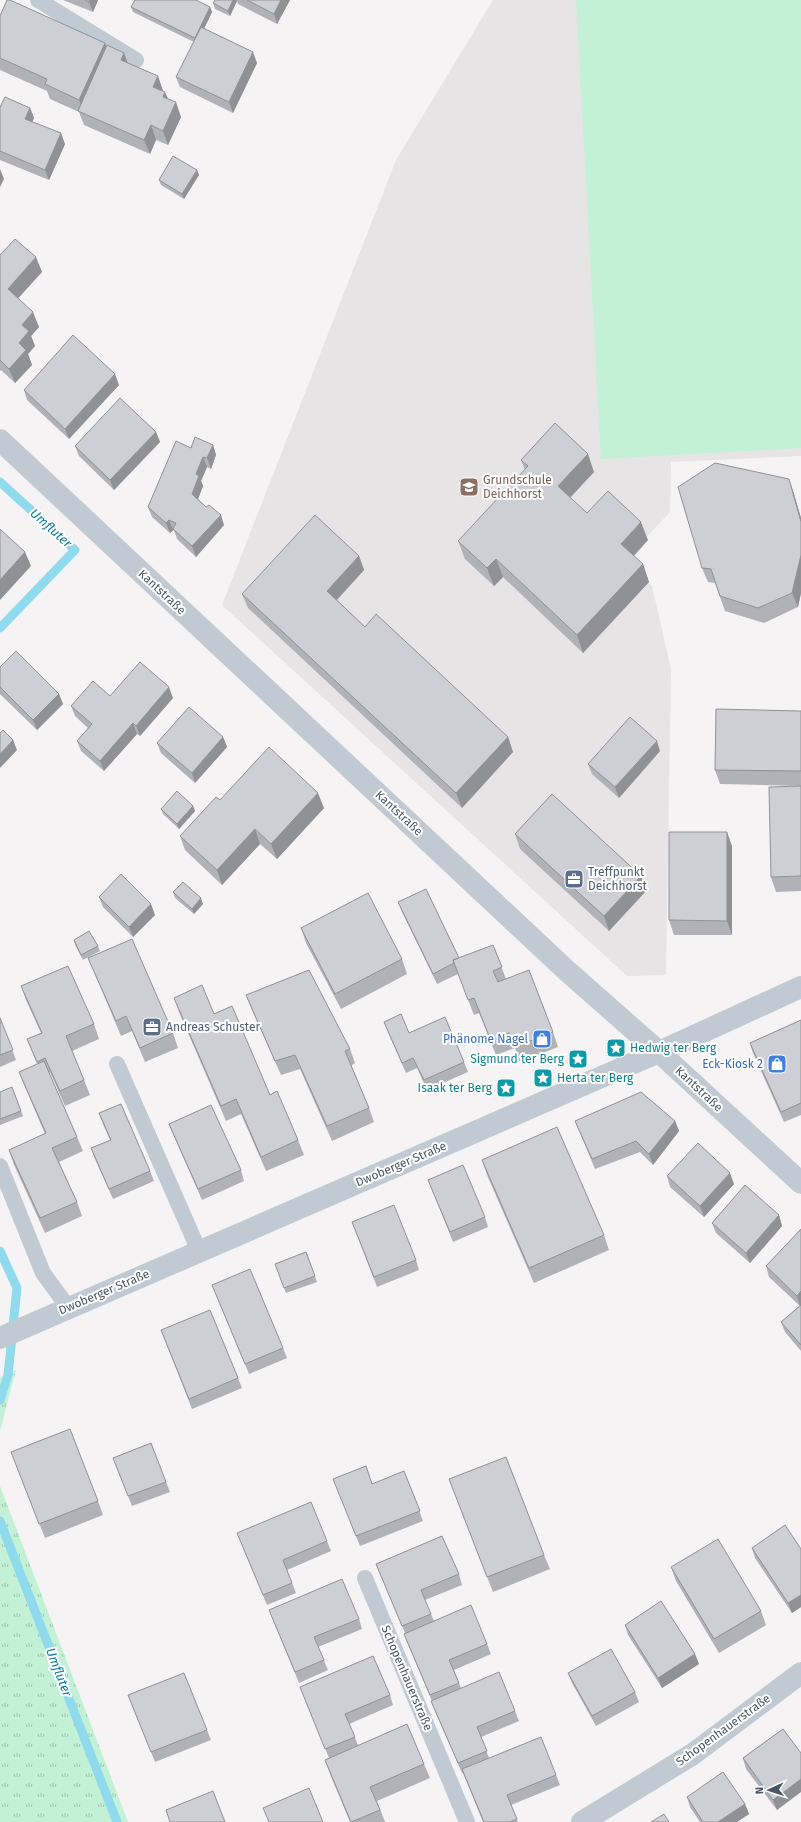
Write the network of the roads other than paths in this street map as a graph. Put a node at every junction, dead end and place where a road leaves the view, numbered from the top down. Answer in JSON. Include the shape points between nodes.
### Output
{"nodes":[{"id":1,"x":38,"y":0,"type":"edge"},
{"id":2,"x":136,"y":60,"type":"dead end"},
{"id":3,"x":0,"y":440,"type":"edge"},
{"id":4,"x":801,"y":987,"type":"edge"},
{"id":5,"x":659,"y":1052,"type":"junction"},
{"id":6,"x":117,"y":1064,"type":"dead end"},
{"id":7,"x":0,"y":1166,"type":"edge"},
{"id":8,"x":801,"y":1183,"type":"edge"},
{"id":9,"x":199,"y":1251,"type":"junction"},
{"id":10,"x":68,"y":1307,"type":"junction"},
{"id":11,"x":4,"y":1336,"type":"edge"},
{"id":12,"x":365,"y":1578,"type":"dead end"},
{"id":13,"x":801,"y":1673,"type":"edge"},
{"id":14,"x":467,"y":1822,"type":"edge"},
{"id":15,"x":582,"y":1822,"type":"edge"}],
"edges":[{"from":1,"to":2,"type":"lane"},
{"from":3,"to":5,"type":"street","name":"Kantstraße","via":[[566,970]]},
{"from":4,"to":5,"type":"street","name":"Dwoberger Straße"},
{"from":5,"to":8,"type":"street","name":"Kantstraße"},
{"from":5,"to":9,"type":"street","name":"Dwoberger Straße"},
{"from":6,"to":9,"type":"lane"},
{"from":7,"to":10,"type":"lane","via":[[43,1273]]},
{"from":9,"to":10,"type":"street","name":"Dwoberger Straße"},
{"from":10,"to":11,"type":"street","name":"Dwoberger Straße"},
{"from":12,"to":14,"type":"lane","name":"Schopenhauerstraße"},
{"from":13,"to":15,"type":"street","name":"Schopenhauerstraße","via":[[693,1754]]}]}
